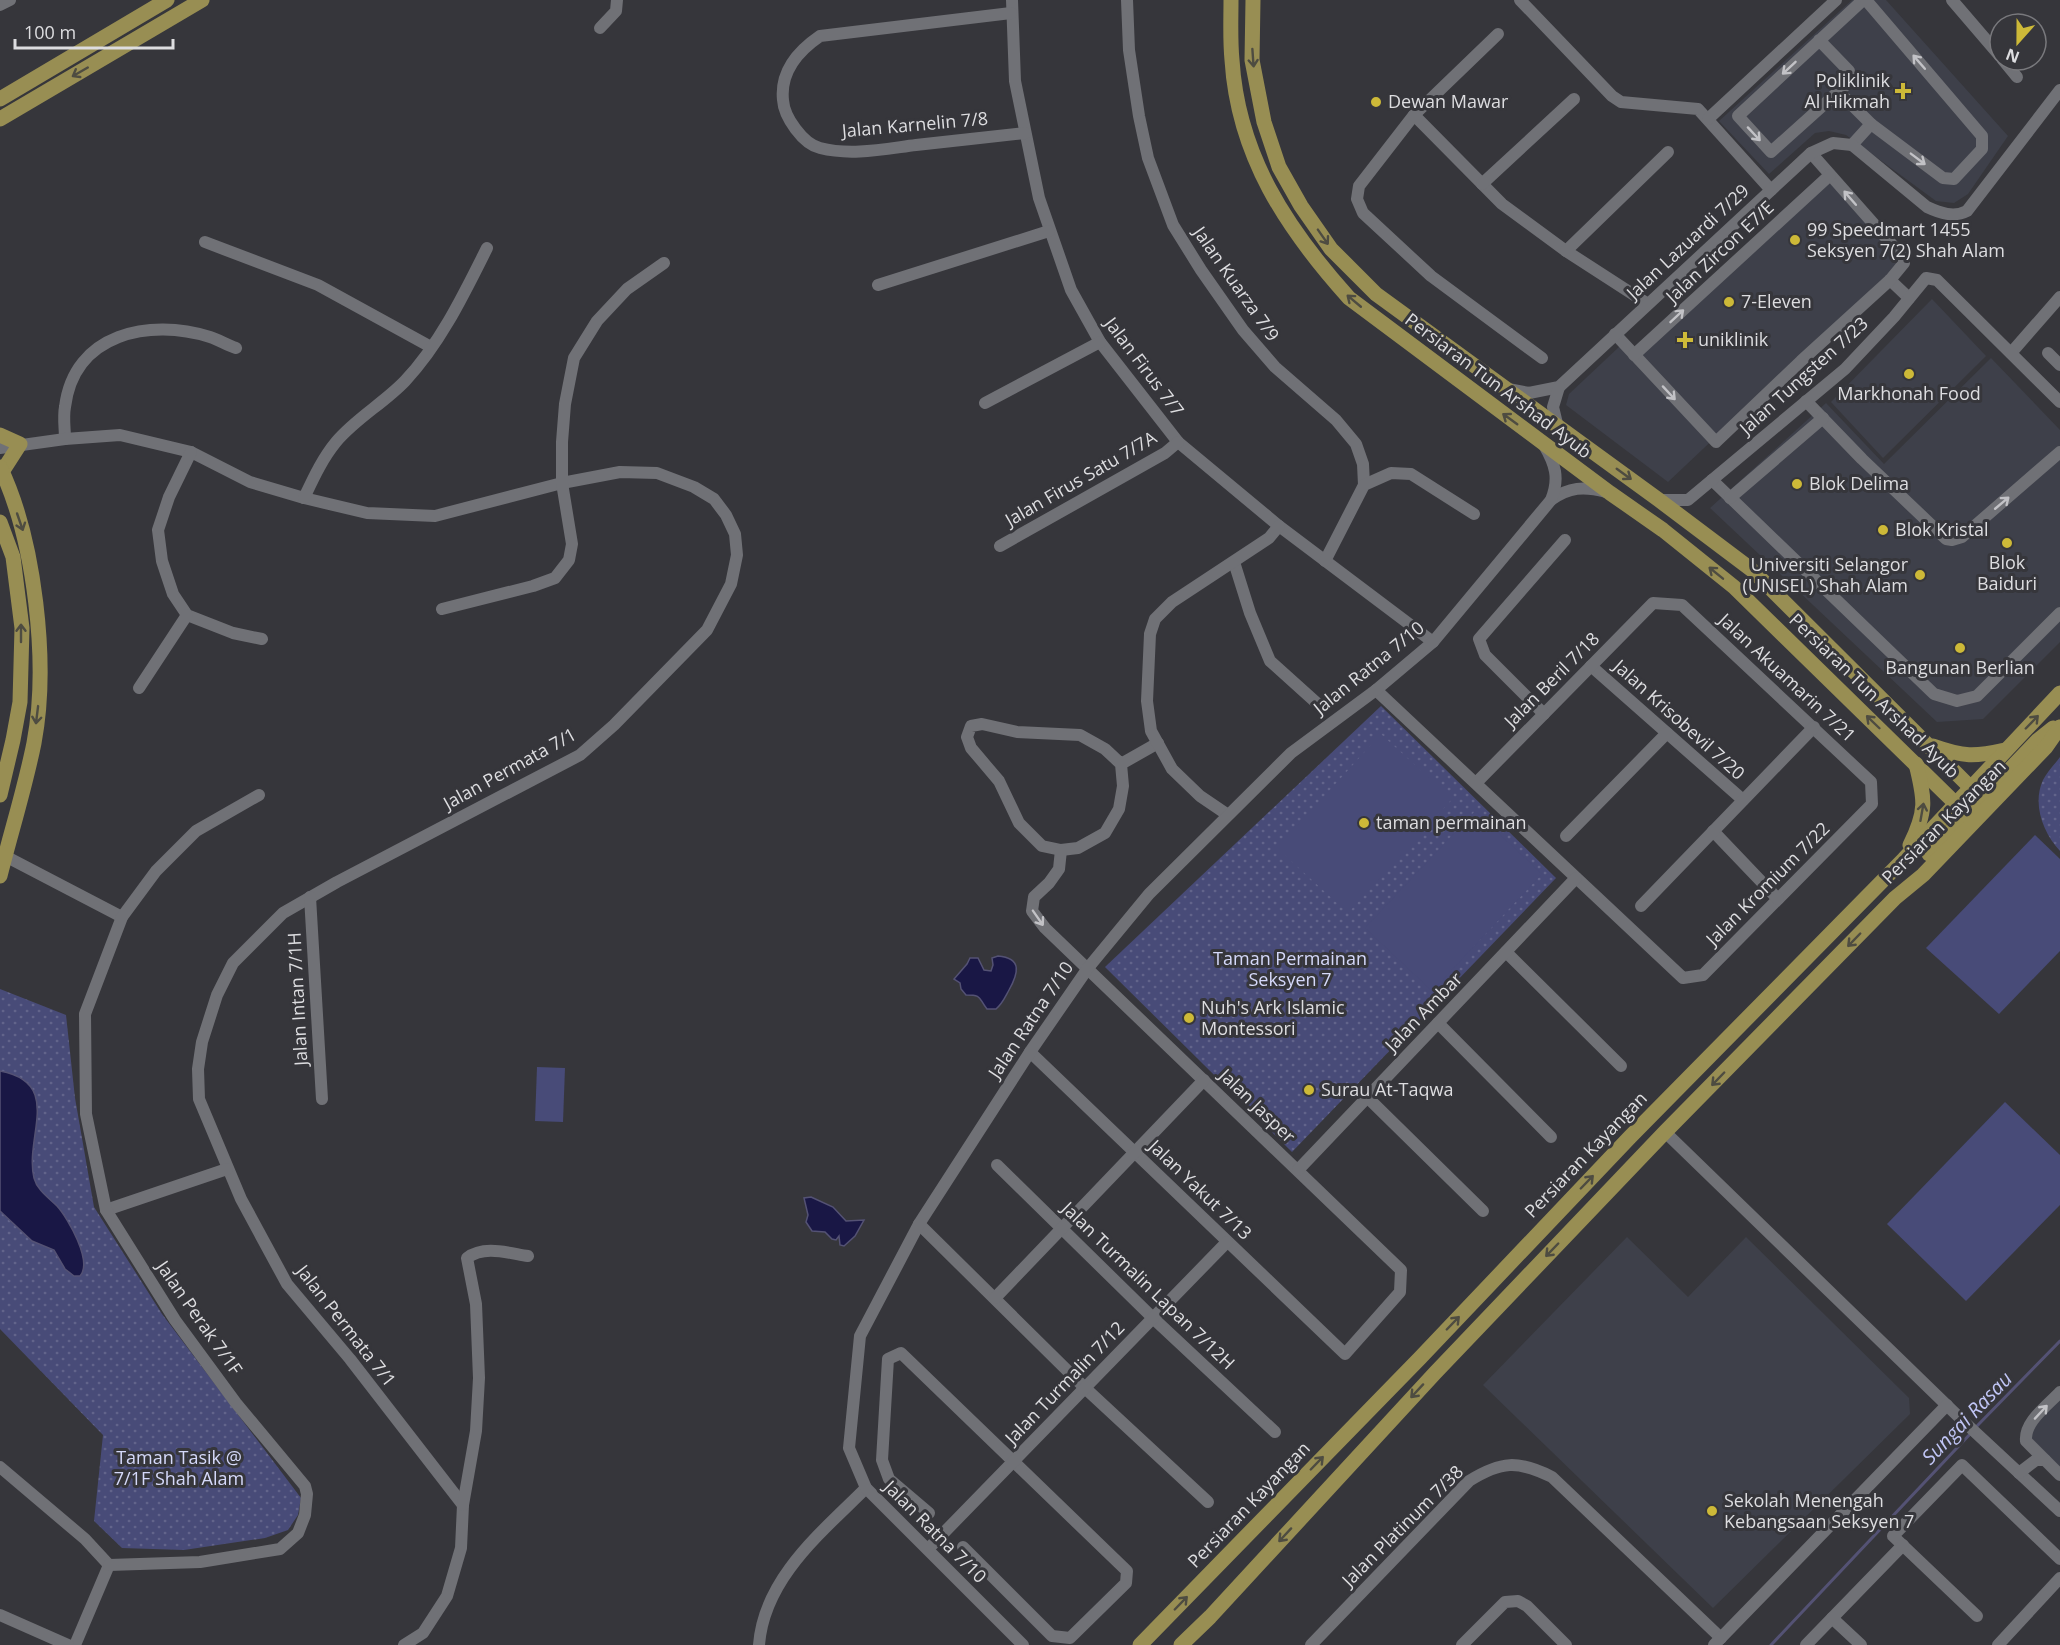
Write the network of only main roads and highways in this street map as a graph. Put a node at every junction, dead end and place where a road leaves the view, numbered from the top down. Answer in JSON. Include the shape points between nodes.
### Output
{"nodes":[{"id":1,"x":166,"y":0,"type":"edge"},
{"id":2,"x":202,"y":0,"type":"edge"},
{"id":3,"x":1231,"y":0,"type":"edge"},
{"id":4,"x":1253,"y":0,"type":"edge"},
{"id":5,"x":0,"y":99,"type":"edge"},
{"id":6,"x":0,"y":119,"type":"edge"},
{"id":7,"x":0,"y":435,"type":"edge"},
{"id":8,"x":1,"y":470,"type":"edge"},
{"id":9,"x":0,"y":522,"type":"edge"},
{"id":10,"x":2060,"y":693,"type":"edge"},
{"id":11,"x":2060,"y":722,"type":"edge"},
{"id":12,"x":2060,"y":727,"type":"edge"},
{"id":13,"x":1928,"y":744,"type":"junction"},
{"id":14,"x":2005,"y":750,"type":"junction"},
{"id":15,"x":1915,"y":762,"type":"junction"},
{"id":16,"x":1970,"y":787,"type":"junction"},
{"id":17,"x":0,"y":795,"type":"edge"},
{"id":18,"x":1956,"y":803,"type":"junction"},
{"id":19,"x":1974,"y":807,"type":"junction"},
{"id":20,"x":1904,"y":859,"type":"junction"},
{"id":21,"x":0,"y":876,"type":"edge"},
{"id":22,"x":1895,"y":898,"type":"junction"},
{"id":23,"x":1140,"y":1645,"type":"edge"},
{"id":24,"x":1181,"y":1645,"type":"edge"}],
"edges":[{"from":1,"to":5,"type":"main road"},
{"from":2,"to":6,"type":"main road","one_way":true},
{"from":15,"to":3,"type":"main road","name":"Persiaran Tun Arshad Ayub","one_way":true,"via":[[1734,588],[1663,530],[1349,298],[1285,217],[1258,168],[1242,125],[1232,61]]},
{"from":4,"to":13,"type":"main road","name":"Persiaran Tun Arshad Ayub","one_way":true,"via":[[1252,60],[1264,122],[1279,167],[1331,249],[1376,294],[1752,570]]},
{"from":7,"to":8,"type":"main road","via":[[20,444]]},
{"from":8,"to":21,"type":"main road","one_way":true,"via":[[27,540],[38,627],[39,706],[34,743]]},
{"from":17,"to":9,"type":"main road","one_way":true,"via":[[20,702],[22,628],[13,557]]},
{"from":14,"to":10,"type":"main road","name":"Persiaran Kayangan","one_way":true},
{"from":11,"to":19,"type":"main road"},
{"from":12,"to":22,"type":"main road","name":"Persiaran Kayangan","via":[[2046,747],[1939,858]]},
{"from":13,"to":14,"type":"main road","via":[[1957,755],[1979,756]]},
{"from":13,"to":16,"type":"main road","name":"Persiaran Tun Arshad Ayub"},
{"from":14,"to":16,"type":"main road","name":"Persiaran Kayangan"},
{"from":15,"to":18,"type":"main road","name":"Persiaran Tun Arshad Ayub"},
{"from":20,"to":15,"type":"main road","one_way":true,"via":[[1924,804]]},
{"from":16,"to":18,"type":"main road","name":"Persiaran Kayangan"},
{"from":16,"to":19,"type":"main road","name":"Persiaran Tun Arshad Ayub"},
{"from":18,"to":19,"type":"main road","name":"Persiaran Tun Arshad Ayub"},
{"from":18,"to":20,"type":"main road","name":"Persiaran Kayangan"},
{"from":19,"to":22,"type":"main road","via":[[1920,863]]},
{"from":23,"to":20,"type":"main road","name":"Persiaran Kayangan","one_way":true},
{"from":22,"to":24,"type":"main road","name":"Persiaran Kayangan","one_way":true,"via":[[1435,1372]]}]}
